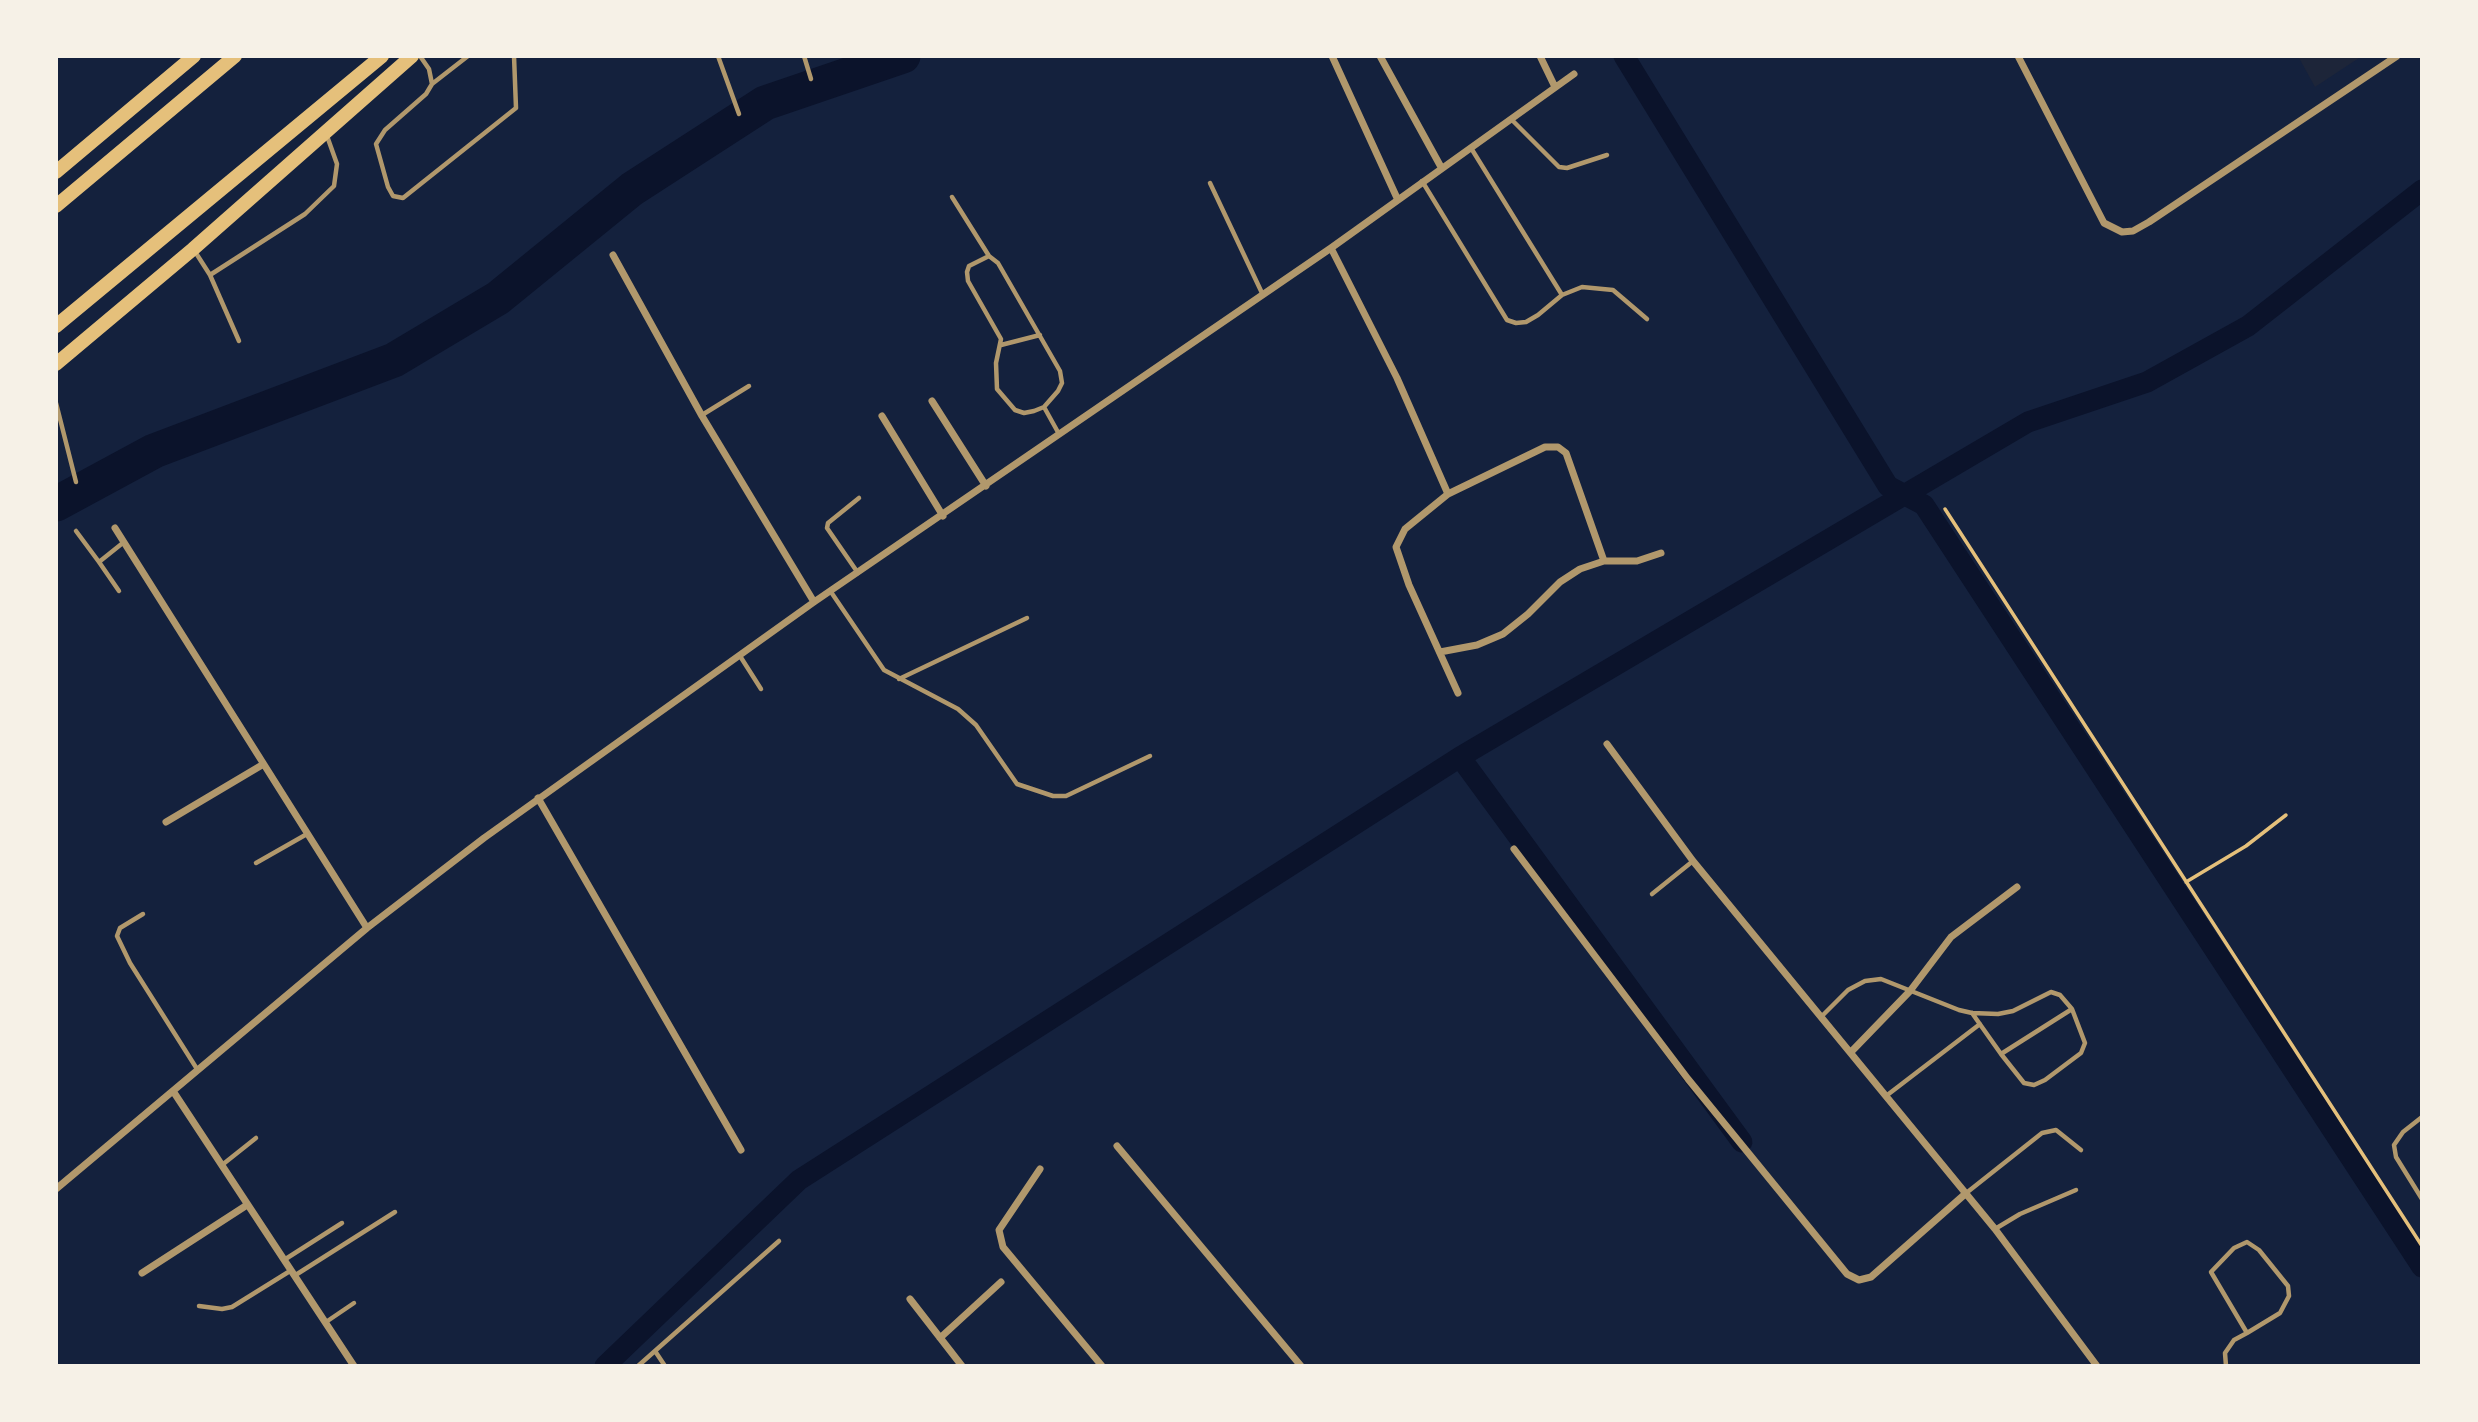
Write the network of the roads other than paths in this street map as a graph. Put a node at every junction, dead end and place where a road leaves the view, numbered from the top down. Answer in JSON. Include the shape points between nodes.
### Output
{"nodes":[{"id":1,"x":194,"y":56,"type":"edge"},
{"id":2,"x":235,"y":56,"type":"edge"},
{"id":3,"x":382,"y":56,"type":"edge"},
{"id":4,"x":412,"y":56,"type":"edge"},
{"id":5,"x":420,"y":56,"type":"edge"},
{"id":6,"x":468,"y":56,"type":"edge"},
{"id":7,"x":514,"y":56,"type":"edge"},
{"id":8,"x":719,"y":56,"type":"edge"},
{"id":9,"x":804,"y":56,"type":"edge"},
{"id":10,"x":1332,"y":56,"type":"edge"},
{"id":11,"x":1381,"y":56,"type":"edge"},
{"id":12,"x":1539,"y":56,"type":"edge"},
{"id":13,"x":2018,"y":56,"type":"edge"},
{"id":14,"x":2398,"y":56,"type":"edge"},
{"id":15,"x":1574,"y":74,"type":"dead end"},
{"id":16,"x":811,"y":79,"type":"dead end"},
{"id":17,"x":432,"y":84,"type":"junction"},
{"id":18,"x":1555,"y":87,"type":"junction"},
{"id":19,"x":739,"y":114,"type":"dead end"},
{"id":20,"x":1511,"y":119,"type":"junction"},
{"id":21,"x":326,"y":132,"type":"junction"},
{"id":22,"x":1471,"y":148,"type":"junction"},
{"id":23,"x":1607,"y":155,"type":"dead end"},
{"id":24,"x":1441,"y":167,"type":"junction"},
{"id":25,"x":56,"y":172,"type":"edge"},
{"id":26,"x":1422,"y":180,"type":"junction"},
{"id":27,"x":1210,"y":183,"type":"dead end"},
{"id":28,"x":952,"y":197,"type":"dead end"},
{"id":29,"x":1397,"y":198,"type":"junction"},
{"id":30,"x":56,"y":206,"type":"edge"},
{"id":31,"x":1331,"y":248,"type":"junction"},
{"id":32,"x":193,"y":249,"type":"junction"},
{"id":33,"x":613,"y":255,"type":"dead end"},
{"id":34,"x":989,"y":256,"type":"junction"},
{"id":35,"x":210,"y":275,"type":"junction"},
{"id":36,"x":1262,"y":293,"type":"junction"},
{"id":37,"x":1562,"y":295,"type":"junction"},
{"id":38,"x":1647,"y":319,"type":"dead end"},
{"id":39,"x":56,"y":326,"type":"edge"},
{"id":40,"x":1040,"y":335,"type":"junction"},
{"id":41,"x":239,"y":341,"type":"dead end"},
{"id":42,"x":1001,"y":345,"type":"junction"},
{"id":43,"x":56,"y":364,"type":"edge"},
{"id":44,"x":749,"y":386,"type":"dead end"},
{"id":45,"x":932,"y":401,"type":"dead end"},
{"id":46,"x":56,"y":403,"type":"edge"},
{"id":47,"x":1044,"y":407,"type":"junction"},
{"id":48,"x":702,"y":416,"type":"junction"},
{"id":49,"x":882,"y":416,"type":"dead end"},
{"id":50,"x":1059,"y":435,"type":"junction"},
{"id":51,"x":76,"y":482,"type":"dead end"},
{"id":52,"x":986,"y":486,"type":"junction"},
{"id":53,"x":1448,"y":494,"type":"junction"},
{"id":54,"x":859,"y":498,"type":"dead end"},
{"id":55,"x":943,"y":516,"type":"junction"},
{"id":56,"x":115,"y":528,"type":"dead end"},
{"id":57,"x":76,"y":531,"type":"dead end"},
{"id":58,"x":125,"y":542,"type":"junction"},
{"id":59,"x":1661,"y":553,"type":"dead end"},
{"id":60,"x":1604,"y":561,"type":"junction"},
{"id":61,"x":99,"y":562,"type":"junction"},
{"id":62,"x":858,"y":573,"type":"junction"},
{"id":63,"x":119,"y":590,"type":"dead end"},
{"id":64,"x":831,"y":592,"type":"junction"},
{"id":65,"x":814,"y":602,"type":"junction"},
{"id":66,"x":1027,"y":618,"type":"dead end"},
{"id":67,"x":1440,"y":652,"type":"junction"},
{"id":68,"x":740,"y":655,"type":"junction"},
{"id":69,"x":898,"y":679,"type":"junction"},
{"id":70,"x":761,"y":689,"type":"dead end"},
{"id":71,"x":1458,"y":693,"type":"dead end"},
{"id":72,"x":1607,"y":744,"type":"dead end"},
{"id":73,"x":1150,"y":756,"type":"dead end"},
{"id":74,"x":262,"y":765,"type":"junction"},
{"id":75,"x":538,"y":799,"type":"junction"},
{"id":76,"x":166,"y":821,"type":"dead end"},
{"id":77,"x":307,"y":834,"type":"junction"},
{"id":78,"x":1514,"y":849,"type":"dead end"},
{"id":79,"x":1693,"y":861,"type":"junction"},
{"id":80,"x":256,"y":863,"type":"dead end"},
{"id":81,"x":2017,"y":887,"type":"dead end"},
{"id":82,"x":1652,"y":894,"type":"dead end"},
{"id":83,"x":144,"y":914,"type":"dead end"},
{"id":84,"x":367,"y":928,"type":"junction"},
{"id":85,"x":1910,"y":991,"type":"junction"},
{"id":86,"x":2071,"y":1009,"type":"junction"},
{"id":87,"x":1972,"y":1013,"type":"junction"},
{"id":88,"x":1821,"y":1017,"type":"junction"},
{"id":89,"x":1980,"y":1024,"type":"junction"},
{"id":90,"x":1851,"y":1052,"type":"junction"},
{"id":91,"x":2001,"y":1054,"type":"junction"},
{"id":92,"x":197,"y":1069,"type":"junction"},
{"id":93,"x":173,"y":1091,"type":"junction"},
{"id":94,"x":1886,"y":1096,"type":"junction"},
{"id":95,"x":2422,"y":1117,"type":"edge"},
{"id":96,"x":256,"y":1138,"type":"dead end"},
{"id":97,"x":1117,"y":1146,"type":"dead end"},
{"id":98,"x":741,"y":1150,"type":"dead end"},
{"id":99,"x":2081,"y":1150,"type":"dead end"},
{"id":100,"x":221,"y":1166,"type":"junction"},
{"id":101,"x":1040,"y":1169,"type":"dead end"},
{"id":102,"x":56,"y":1189,"type":"edge"},
{"id":103,"x":2076,"y":1190,"type":"dead end"},
{"id":104,"x":1964,"y":1195,"type":"junction"},
{"id":105,"x":2422,"y":1199,"type":"edge"},
{"id":106,"x":247,"y":1205,"type":"junction"},
{"id":107,"x":395,"y":1212,"type":"dead end"},
{"id":108,"x":342,"y":1223,"type":"dead end"},
{"id":109,"x":1995,"y":1229,"type":"junction"},
{"id":110,"x":779,"y":1241,"type":"dead end"},
{"id":111,"x":284,"y":1261,"type":"junction"},
{"id":112,"x":142,"y":1273,"type":"dead end"},
{"id":113,"x":292,"y":1273,"type":"junction"},
{"id":114,"x":1001,"y":1282,"type":"dead end"},
{"id":115,"x":911,"y":1299,"type":"dead end"},
{"id":116,"x":355,"y":1303,"type":"dead end"},
{"id":117,"x":199,"y":1306,"type":"dead end"},
{"id":118,"x":325,"y":1322,"type":"junction"},
{"id":119,"x":2247,"y":1333,"type":"junction"},
{"id":120,"x":940,"y":1338,"type":"junction"},
{"id":121,"x":655,"y":1351,"type":"junction"},
{"id":122,"x":354,"y":1366,"type":"edge"},
{"id":123,"x":638,"y":1366,"type":"edge"},
{"id":124,"x":666,"y":1366,"type":"edge"},
{"id":125,"x":961,"y":1366,"type":"edge"},
{"id":126,"x":1102,"y":1366,"type":"edge"},
{"id":127,"x":1301,"y":1366,"type":"edge"},
{"id":128,"x":2097,"y":1366,"type":"edge"},
{"id":129,"x":2226,"y":1366,"type":"edge"}],
"edges":[{"from":1,"to":25,"type":"main road"},
{"from":2,"to":30,"type":"main road"},
{"from":3,"to":39,"type":"main road"},
{"from":4,"to":21,"type":"main road"},
{"from":5,"to":17,"type":"lane"},
{"from":6,"to":17,"type":"lane"},
{"from":7,"to":17,"type":"lane","via":[[516,108],[403,198],[394,196],[376,144]]},
{"from":8,"to":19,"type":"lane"},
{"from":9,"to":16,"type":"lane"},
{"from":10,"to":29,"type":"street"},
{"from":11,"to":24,"type":"street"},
{"from":12,"to":18,"type":"street"},
{"from":13,"to":14,"type":"street","via":[[2104,223],[2122,232],[2149,222]]},
{"from":15,"to":18,"type":"street"},
{"from":18,"to":20,"type":"street"},
{"from":20,"to":22,"type":"street"},
{"from":20,"to":23,"type":"lane","via":[[1559,167]]},
{"from":21,"to":32,"type":"main road"},
{"from":21,"to":35,"type":"lane","via":[[337,163],[334,186],[304,214]]},
{"from":22,"to":24,"type":"street"},
{"from":22,"to":37,"type":"lane"},
{"from":24,"to":26,"type":"street"},
{"from":26,"to":29,"type":"street"},
{"from":26,"to":37,"type":"lane","via":[[1507,320],[1526,322]]},
{"from":27,"to":36,"type":"lane"},
{"from":28,"to":34,"type":"lane"},
{"from":29,"to":31,"type":"street"},
{"from":31,"to":36,"type":"street"},
{"from":31,"to":53,"type":"street","via":[[1397,378]]},
{"from":32,"to":35,"type":"lane"},
{"from":32,"to":43,"type":"main road"},
{"from":33,"to":48,"type":"street"},
{"from":34,"to":40,"type":"lane","via":[[998,263]]},
{"from":34,"to":42,"type":"lane","via":[[969,266],[968,281]]},
{"from":35,"to":41,"type":"lane"},
{"from":36,"to":50,"type":"street"},
{"from":37,"to":38,"type":"lane","via":[[1581,287],[1614,290]]},
{"from":40,"to":42,"type":"lane"},
{"from":40,"to":47,"type":"lane","via":[[1062,383]]},
{"from":42,"to":47,"type":"lane","via":[[995,377],[1003,398],[1024,413]]},
{"from":44,"to":48,"type":"lane"},
{"from":45,"to":52,"type":"street"},
{"from":46,"to":51,"type":"lane"},
{"from":47,"to":50,"type":"lane"},
{"from":48,"to":65,"type":"street"},
{"from":49,"to":55,"type":"street"},
{"from":50,"to":52,"type":"street"},
{"from":52,"to":55,"type":"street"},
{"from":53,"to":60,"type":"street","via":[[1545,447],[1559,447],[1566,453]]},
{"from":53,"to":67,"type":"street","via":[[1405,529],[1396,547]]},
{"from":54,"to":62,"type":"lane","via":[[827,528]]},
{"from":55,"to":62,"type":"street"},
{"from":56,"to":58,"type":"street"},
{"from":57,"to":61,"type":"lane"},
{"from":58,"to":61,"type":"lane"},
{"from":58,"to":74,"type":"street"},
{"from":59,"to":60,"type":"street","via":[[1637,561]]},
{"from":60,"to":67,"type":"street","via":[[1566,578],[1503,634]]},
{"from":61,"to":63,"type":"lane"},
{"from":62,"to":64,"type":"street"},
{"from":64,"to":65,"type":"street"},
{"from":64,"to":69,"type":"lane","via":[[876,661]]},
{"from":65,"to":68,"type":"street"},
{"from":66,"to":69,"type":"lane"},
{"from":67,"to":71,"type":"street"},
{"from":68,"to":70,"type":"lane"},
{"from":68,"to":75,"type":"street"},
{"from":69,"to":73,"type":"lane","via":[[958,709],[976,724],[1017,784],[1026,788],[1066,796]]},
{"from":72,"to":79,"type":"street"},
{"from":74,"to":76,"type":"street"},
{"from":74,"to":77,"type":"street"},
{"from":75,"to":84,"type":"street"},
{"from":75,"to":98,"type":"street"},
{"from":77,"to":80,"type":"lane"},
{"from":77,"to":84,"type":"street"},
{"from":78,"to":104,"type":"street","via":[[1688,1079],[1847,1274],[1859,1280],[1871,1277]]},
{"from":79,"to":82,"type":"lane"},
{"from":79,"to":88,"type":"street"},
{"from":81,"to":85,"type":"street","via":[[1951,937]]},
{"from":83,"to":92,"type":"lane","via":[[120,928],[117,936]]},
{"from":84,"to":92,"type":"street"},
{"from":85,"to":87,"type":"lane"},
{"from":85,"to":88,"type":"lane","via":[[1881,979],[1865,981]]},
{"from":85,"to":90,"type":"street"},
{"from":86,"to":87,"type":"lane","via":[[2060,995],[2051,992],[1998,1014]]},
{"from":86,"to":91,"type":"lane"},
{"from":86,"to":91,"type":"lane","via":[[2085,1043],[2081,1053],[2045,1080],[2024,1083]]},
{"from":87,"to":89,"type":"lane"},
{"from":88,"to":90,"type":"street"},
{"from":89,"to":91,"type":"lane"},
{"from":89,"to":94,"type":"lane"},
{"from":90,"to":94,"type":"street"},
{"from":92,"to":93,"type":"street"},
{"from":93,"to":100,"type":"street"},
{"from":93,"to":102,"type":"street"},
{"from":94,"to":104,"type":"street"},
{"from":95,"to":105,"type":"lane","via":[[2394,1145],[2396,1157]]},
{"from":96,"to":100,"type":"lane"},
{"from":97,"to":127,"type":"street"},
{"from":99,"to":104,"type":"lane","via":[[2056,1130],[2042,1133]]},
{"from":100,"to":106,"type":"street"},
{"from":101,"to":126,"type":"street","via":[[999,1230],[1003,1247]]},
{"from":103,"to":109,"type":"lane"},
{"from":104,"to":109,"type":"street"},
{"from":106,"to":111,"type":"street"},
{"from":106,"to":112,"type":"street"},
{"from":107,"to":113,"type":"lane"},
{"from":108,"to":111,"type":"lane"},
{"from":109,"to":128,"type":"street"},
{"from":110,"to":121,"type":"lane"},
{"from":111,"to":113,"type":"street"},
{"from":113,"to":117,"type":"lane","via":[[232,1307]]},
{"from":113,"to":118,"type":"street"},
{"from":114,"to":120,"type":"street"},
{"from":115,"to":120,"type":"street"},
{"from":116,"to":118,"type":"lane"},
{"from":118,"to":122,"type":"street"},
{"from":119,"to":119,"type":"lane","via":[[2280,1313],[2289,1296],[2288,1286],[2247,1242],[2234,1248],[2211,1272]]},
{"from":119,"to":129,"type":"lane","via":[[2234,1340],[2225,1353]]},
{"from":120,"to":125,"type":"street"},
{"from":121,"to":123,"type":"lane"},
{"from":121,"to":124,"type":"lane"}]}
